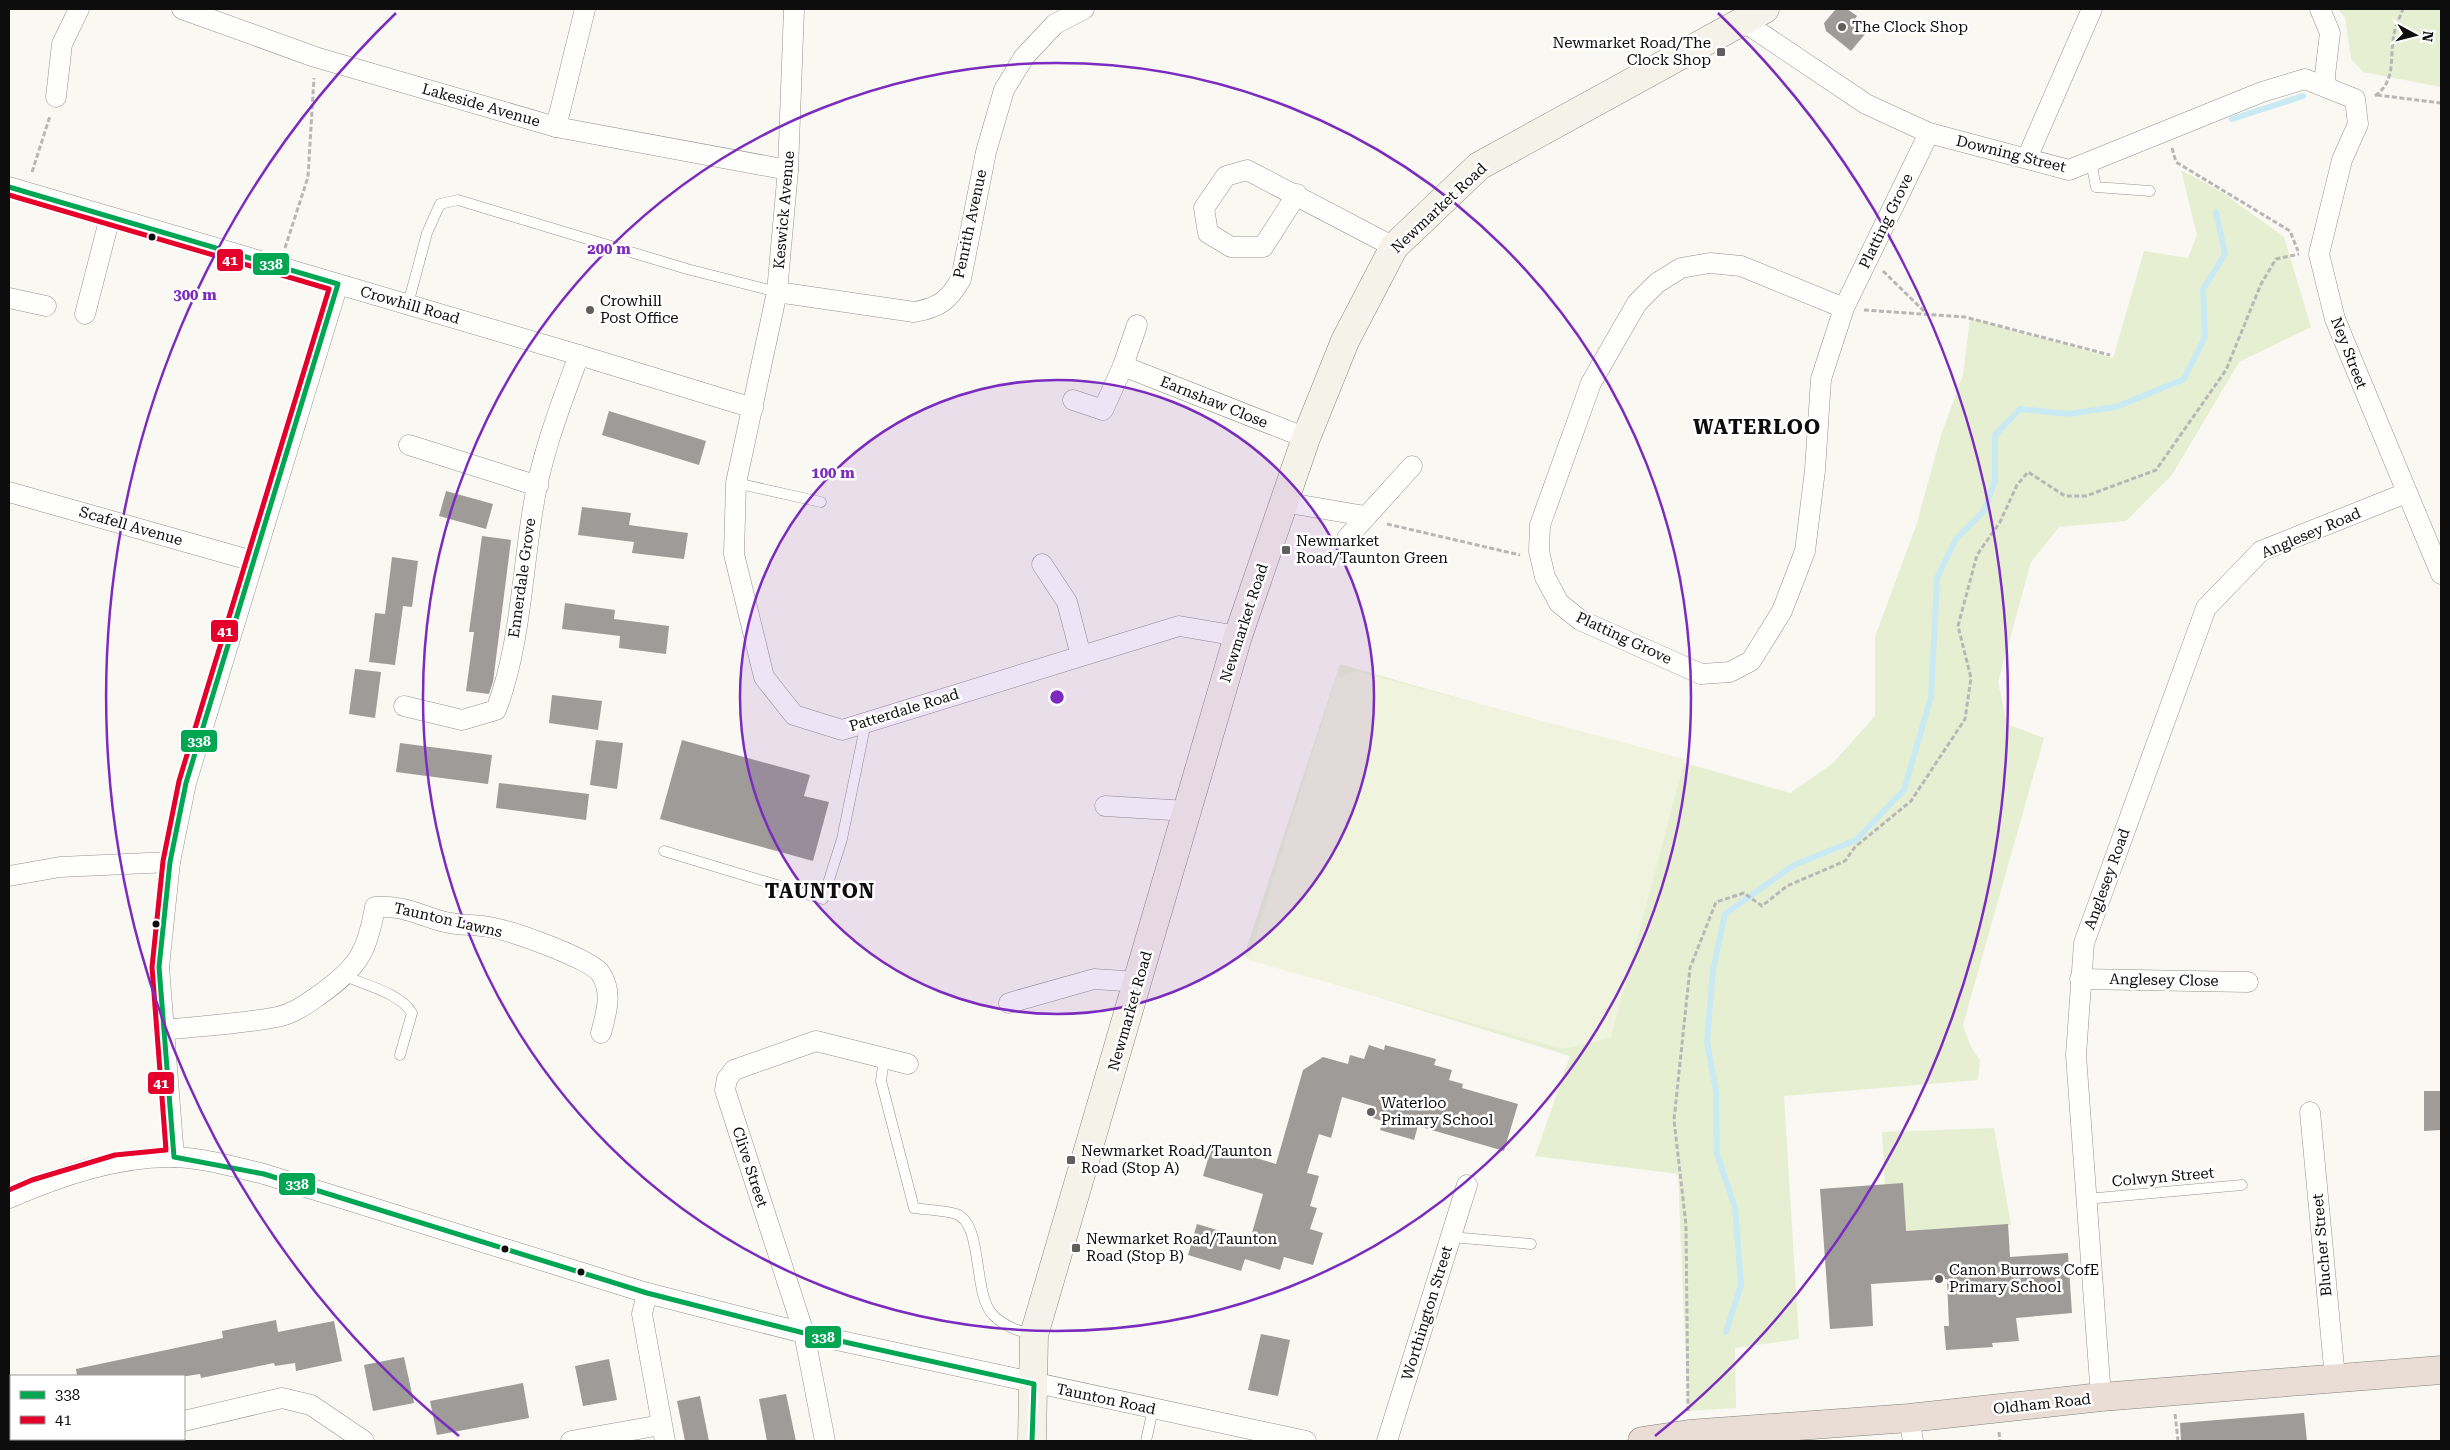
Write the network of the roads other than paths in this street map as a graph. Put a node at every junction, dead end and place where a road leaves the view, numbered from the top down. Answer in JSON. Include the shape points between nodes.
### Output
{"nodes":[{"id":1,"x":79,"y":9,"type":"edge"},
{"id":2,"x":182,"y":9,"type":"edge"},
{"id":3,"x":585,"y":9,"type":"edge"},
{"id":4,"x":794,"y":9,"type":"edge"},
{"id":5,"x":1084,"y":9,"type":"edge"},
{"id":6,"x":2092,"y":9,"type":"edge"},
{"id":7,"x":2320,"y":9,"type":"edge"},
{"id":8,"x":1754,"y":15,"type":"edge"},
{"id":9,"x":2326,"y":87,"type":"junction"},
{"id":10,"x":56,"y":97,"type":"road end"},
{"id":11,"x":2357,"y":117,"type":"joint"},
{"id":12,"x":556,"y":127,"type":"junction"},
{"id":13,"x":1929,"y":134,"type":"junction"},
{"id":14,"x":2027,"y":158,"type":"junction"},
{"id":15,"x":2091,"y":162,"type":"junction"},
{"id":16,"x":788,"y":170,"type":"junction"},
{"id":17,"x":13,"y":190,"type":"edge"},
{"id":18,"x":2150,"y":191,"type":"dead end"},
{"id":19,"x":1297,"y":194,"type":"junction"},
{"id":20,"x":110,"y":216,"type":"junction"},
{"id":21,"x":1394,"y":247,"type":"junction"},
{"id":22,"x":338,"y":284,"type":"junction"},
{"id":23,"x":777,"y":292,"type":"junction"},
{"id":24,"x":9,"y":298,"type":"edge"},
{"id":25,"x":408,"y":304,"type":"junction"},
{"id":26,"x":46,"y":306,"type":"dead end"},
{"id":27,"x":1844,"y":308,"type":"junction"},
{"id":28,"x":85,"y":314,"type":"dead end"},
{"id":29,"x":1137,"y":326,"type":"dead end"},
{"id":30,"x":579,"y":355,"type":"junction"},
{"id":31,"x":1123,"y":366,"type":"junction"},
{"id":32,"x":1073,"y":400,"type":"dead end"},
{"id":33,"x":753,"y":408,"type":"junction"},
{"id":34,"x":1306,"y":438,"type":"junction"},
{"id":35,"x":409,"y":445,"type":"dead end"},
{"id":36,"x":1412,"y":466,"type":"dead end"},
{"id":37,"x":736,"y":483,"type":"junction"},
{"id":38,"x":538,"y":486,"type":"junction"},
{"id":39,"x":9,"y":492,"type":"edge"},
{"id":40,"x":2406,"y":493,"type":"junction"},
{"id":41,"x":821,"y":502,"type":"dead end"},
{"id":42,"x":1283,"y":502,"type":"junction"},
{"id":43,"x":1365,"y":516,"type":"junction"},
{"id":44,"x":1347,"y":538,"type":"dead end"},
{"id":45,"x":254,"y":561,"type":"junction"},
{"id":46,"x":1042,"y":564,"type":"dead end"},
{"id":47,"x":2441,"y":574,"type":"edge"},
{"id":48,"x":1238,"y":636,"type":"junction"},
{"id":49,"x":1082,"y":656,"type":"junction"},
{"id":50,"x":404,"y":706,"type":"dead end"},
{"id":51,"x":866,"y":722,"type":"junction"},
{"id":52,"x":1105,"y":806,"type":"dead end"},
{"id":53,"x":1188,"y":810,"type":"junction"},
{"id":54,"x":664,"y":851,"type":"dead end"},
{"id":55,"x":170,"y":862,"type":"junction"},
{"id":56,"x":9,"y":876,"type":"edge"},
{"id":57,"x":345,"y":976,"type":"junction"},
{"id":58,"x":2080,"y":979,"type":"junction"},
{"id":59,"x":1139,"y":982,"type":"junction"},
{"id":60,"x":2248,"y":982,"type":"dead end"},
{"id":61,"x":1008,"y":1004,"type":"dead end"},
{"id":62,"x":164,"y":1030,"type":"junction"},
{"id":63,"x":601,"y":1033,"type":"dead end"},
{"id":64,"x":400,"y":1055,"type":"dead end"},
{"id":65,"x":884,"y":1058,"type":"junction"},
{"id":66,"x":908,"y":1064,"type":"dead end"},
{"id":67,"x":2310,"y":1112,"type":"dead end"},
{"id":68,"x":174,"y":1157,"type":"junction"},
{"id":69,"x":1467,"y":1185,"type":"dead end"},
{"id":70,"x":2242,"y":1185,"type":"dead end"},
{"id":71,"x":9,"y":1198,"type":"edge"},
{"id":72,"x":2086,"y":1199,"type":"junction"},
{"id":73,"x":1451,"y":1237,"type":"junction"},
{"id":74,"x":1531,"y":1244,"type":"dead end"},
{"id":75,"x":647,"y":1293,"type":"junction"},
{"id":76,"x":804,"y":1333,"type":"junction"},
{"id":77,"x":1034,"y":1336,"type":"junction"},
{"id":78,"x":2441,"y":1370,"type":"edge"},
{"id":79,"x":2335,"y":1378,"type":"junction"},
{"id":80,"x":1034,"y":1384,"type":"junction"},
{"id":81,"x":2101,"y":1397,"type":"junction"},
{"id":82,"x":1152,"y":1409,"type":"junction"},
{"id":83,"x":185,"y":1421,"type":"edge"},
{"id":84,"x":1911,"y":1430,"type":"edge"},
{"id":85,"x":663,"y":1433,"type":"edge"},
{"id":86,"x":364,"y":1441,"type":"edge"},
{"id":87,"x":571,"y":1441,"type":"edge"},
{"id":88,"x":825,"y":1441,"type":"edge"},
{"id":89,"x":1032,"y":1441,"type":"edge"},
{"id":90,"x":1146,"y":1441,"type":"edge"},
{"id":91,"x":1304,"y":1441,"type":"edge"},
{"id":92,"x":1388,"y":1441,"type":"edge"},
{"id":93,"x":1642,"y":1441,"type":"edge"}],
"edges":[{"from":1,"to":10,"type":"street","via":[[62,44]]},
{"from":2,"to":12,"type":"street","name":"Lakeside Avenue","via":[[315,57]]},
{"from":3,"to":12,"type":"street"},
{"from":4,"to":16,"type":"street","name":"Keswick Avenue"},
{"from":5,"to":23,"type":"street","name":"Penrith Avenue","via":[[1056,24],[1043,37],[1024,57],[1004,90],[986,152],[961,278],[951,296],[928,310],[914,312]]},
{"from":6,"to":14,"type":"street"},
{"from":7,"to":9,"type":"street","via":[[2330,33]]},
{"from":8,"to":13,"type":"street","name":"Downing Street","via":[[1866,104]]},
{"from":8,"to":21,"type":"street","name":"Newmarket Road","via":[[1479,166]]},
{"from":9,"to":11,"type":"street","name":"Downing Street","via":[[2355,98]]},
{"from":9,"to":15,"type":"street","name":"Downing Street","via":[[2305,79],[2262,92]]},
{"from":11,"to":40,"type":"street","name":"Ney Street","via":[[2342,160],[2319,254],[2335,319]]},
{"from":12,"to":16,"type":"street","name":"Lakeside Avenue"},
{"from":13,"to":14,"type":"street","name":"Downing Street"},
{"from":13,"to":27,"type":"street","name":"Platting Grove"},
{"from":14,"to":15,"type":"street","name":"Downing Street","via":[[2069,170]]},
{"from":15,"to":18,"type":"lane","via":[[2096,187]]},
{"from":16,"to":23,"type":"street","name":"Keswick Avenue"},
{"from":17,"to":20,"type":"street","name":"Crowhill Road"},
{"from":19,"to":19,"type":"street","via":[[1263,246],[1231,247],[1208,233],[1204,208],[1226,176],[1248,170]]},
{"from":19,"to":21,"type":"street"},
{"from":20,"to":22,"type":"street","name":"Crowhill Road"},
{"from":20,"to":28,"type":"street"},
{"from":21,"to":34,"type":"street","name":"Newmarket Road","via":[[1345,340]]},
{"from":22,"to":25,"type":"street","name":"Crowhill Road"},
{"from":22,"to":45,"type":"street"},
{"from":23,"to":25,"type":"lane","via":[[687,269],[458,200],[440,204],[427,233]]},
{"from":23,"to":33,"type":"street","name":"Keswick Avenue"},
{"from":24,"to":26,"type":"street"},
{"from":25,"to":30,"type":"street","name":"Crowhill Road"},
{"from":27,"to":27,"type":"street","name":"Platting Grove","via":[[1741,266],[1710,264],[1681,268],[1657,283],[1637,303],[1591,383],[1540,525],[1540,555],[1545,576],[1559,603],[1580,620],[1701,674],[1730,672],[1751,660],[1782,611],[1805,551],[1821,379]]},
{"from":29,"to":31,"type":"street"},
{"from":30,"to":33,"type":"street","name":"Crowhill Road"},
{"from":30,"to":38,"type":"street","name":"Ennerdale Grove","via":[[555,420]]},
{"from":31,"to":32,"type":"street","via":[[1103,410]]},
{"from":31,"to":34,"type":"street","name":"Earnshaw Close"},
{"from":33,"to":37,"type":"street","name":"Patterdale Road"},
{"from":34,"to":42,"type":"street","name":"Newmarket Road"},
{"from":35,"to":38,"type":"street"},
{"from":36,"to":43,"type":"street"},
{"from":37,"to":41,"type":"lane"},
{"from":37,"to":51,"type":"street","name":"Patterdale Road","via":[[734,554],[764,677],[794,715],[842,730]]},
{"from":38,"to":50,"type":"street","name":"Ennerdale Grove","via":[[507,682],[496,710],[462,720]]},
{"from":39,"to":45,"type":"street","name":"Scafell Avenue"},
{"from":40,"to":47,"type":"street","name":"Ney Street"},
{"from":40,"to":58,"type":"street","name":"Anglesey Road","via":[[2261,551],[2206,608],[2084,943]]},
{"from":42,"to":43,"type":"street"},
{"from":42,"to":48,"type":"street","name":"Newmarket Road"},
{"from":43,"to":44,"type":"street"},
{"from":45,"to":55,"type":"street","via":[[186,783]]},
{"from":46,"to":49,"type":"street","via":[[1067,602]]},
{"from":48,"to":49,"type":"street","name":"Patterdale Road","via":[[1179,626]]},
{"from":48,"to":53,"type":"street","name":"Newmarket Road"},
{"from":49,"to":51,"type":"street","name":"Patterdale Road"},
{"from":51,"to":54,"type":"lane","via":[[842,839],[822,899]]},
{"from":52,"to":53,"type":"street"},
{"from":53,"to":59,"type":"street","name":"Newmarket Road"},
{"from":55,"to":56,"type":"street","via":[[60,867]]},
{"from":55,"to":62,"type":"street","via":[[159,967]]},
{"from":57,"to":62,"type":"street","name":"Taunton Lawns","via":[[297,1010],[278,1017]]},
{"from":57,"to":63,"type":"street","name":"Taunton Lawns","via":[[359,960],[370,933],[375,907],[407,908],[445,922],[495,928],[586,961],[600,973],[607,986],[608,1005]]},
{"from":57,"to":64,"type":"lane","via":[[408,1006],[412,1013]]},
{"from":58,"to":60,"type":"street","name":"Anglesey Close"},
{"from":58,"to":72,"type":"street","name":"Anglesey Road","via":[[2076,1055]]},
{"from":59,"to":61,"type":"street","via":[[1094,979]]},
{"from":59,"to":77,"type":"street","name":"Newmarket Road"},
{"from":62,"to":68,"type":"street"},
{"from":65,"to":66,"type":"street","name":"Clive Street"},
{"from":65,"to":76,"type":"street","name":"Clive Street","via":[[816,1041],[734,1070],[727,1079],[726,1090]]},
{"from":65,"to":77,"type":"lane","via":[[881,1081],[914,1208],[957,1214],[966,1222],[972,1234],[986,1304],[993,1315],[1013,1329]]},
{"from":67,"to":79,"type":"street","name":"Blucher Street"},
{"from":68,"to":71,"type":"street","name":"Taunton Road","via":[[117,1162],[34,1187]]},
{"from":68,"to":75,"type":"street","name":"Taunton Road","via":[[264,1174]]},
{"from":69,"to":73,"type":"street","name":"Worthington Street"},
{"from":70,"to":72,"type":"lane","name":"Colwyn Street"},
{"from":72,"to":81,"type":"street","name":"Anglesey Road"},
{"from":73,"to":74,"type":"lane"},
{"from":73,"to":92,"type":"street","name":"Worthington Street"},
{"from":75,"to":76,"type":"street","name":"Taunton Road"},
{"from":75,"to":85,"type":"street","via":[[642,1314]]},
{"from":76,"to":80,"type":"street","name":"Taunton Road"},
{"from":76,"to":88,"type":"street","name":"Clive Street"},
{"from":77,"to":80,"type":"street","name":"Newmarket Road"},
{"from":78,"to":79,"type":"highway","name":"Oldham Road"},
{"from":79,"to":81,"type":"highway","name":"Oldham Road"},
{"from":80,"to":82,"type":"street","name":"Taunton Road"},
{"from":80,"to":89,"type":"street","name":"Newmarket Road"},
{"from":81,"to":84,"type":"highway","name":"Oldham Road"},
{"from":82,"to":90,"type":"lane"},
{"from":82,"to":91,"type":"street","name":"Taunton Road"},
{"from":83,"to":86,"type":"street","via":[[282,1398],[311,1405]]},
{"from":84,"to":93,"type":"highway","name":"Oldham Road","via":[[1689,1434]]},
{"from":85,"to":87,"type":"street"}]}
